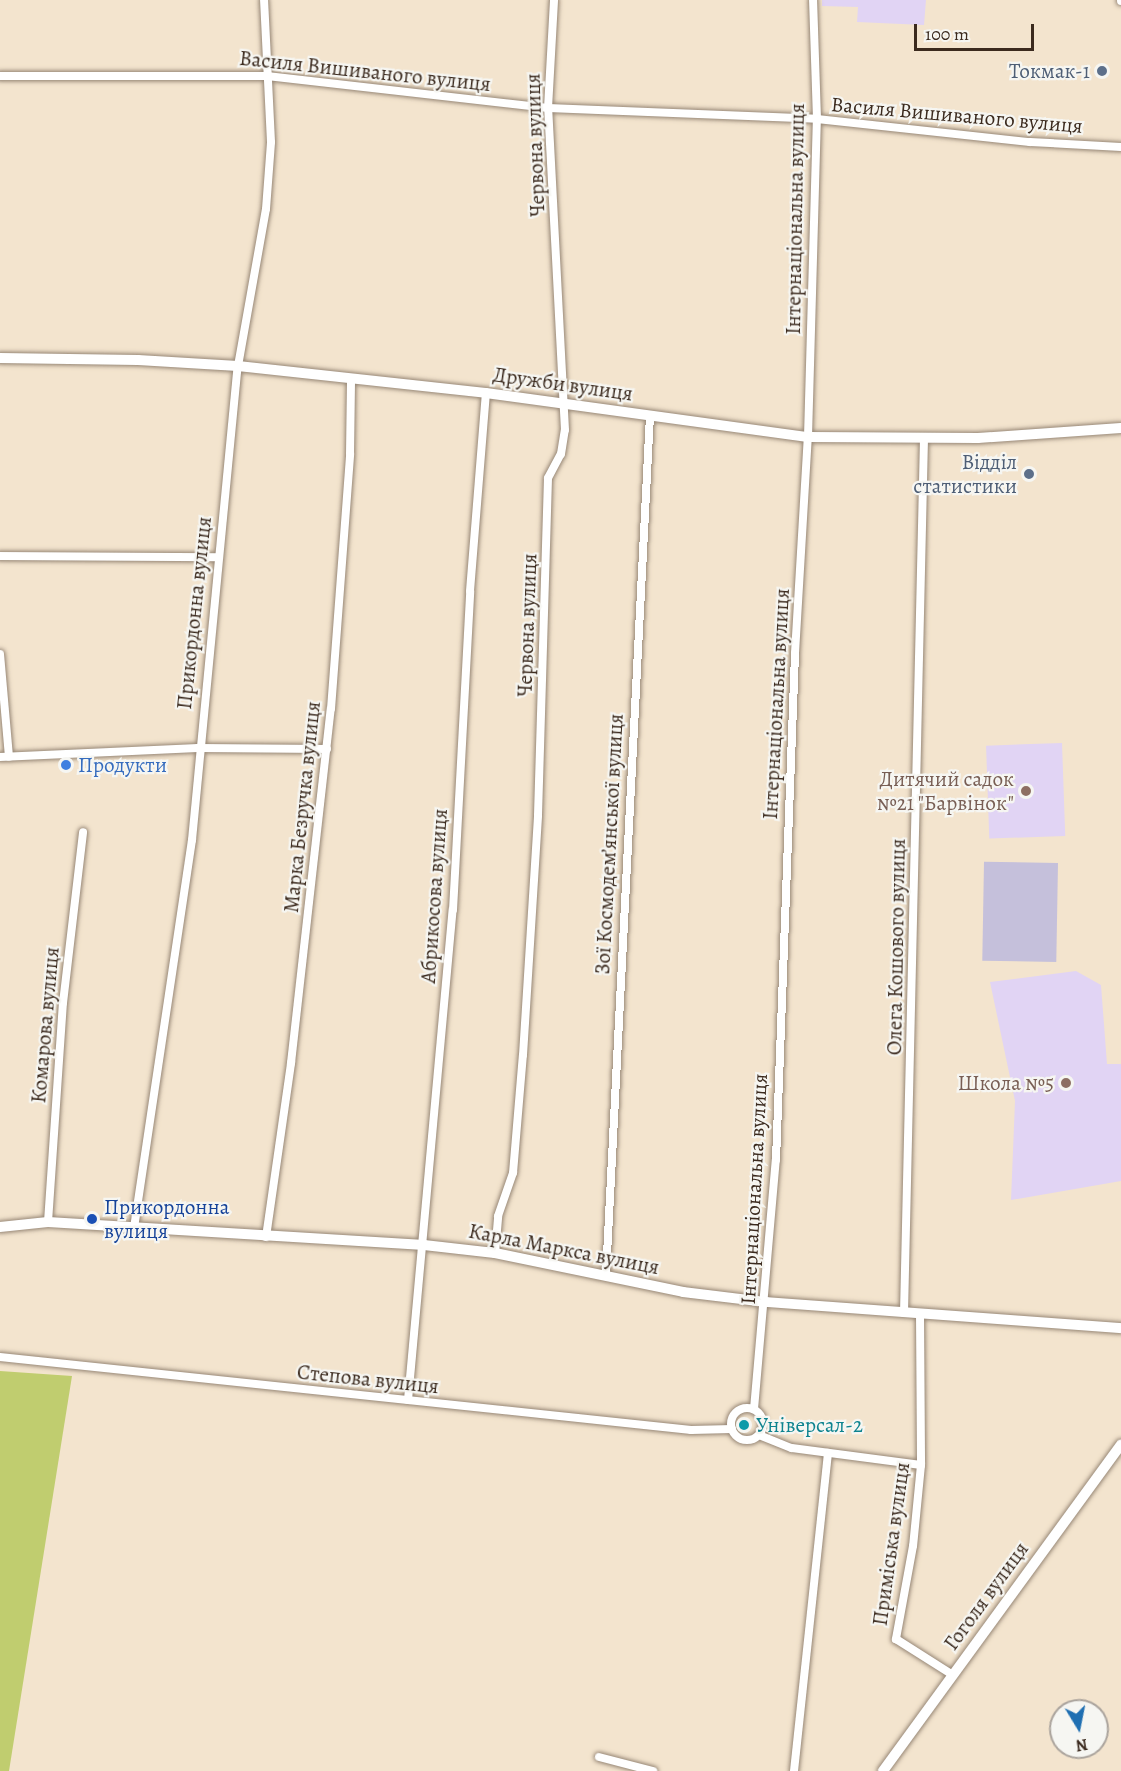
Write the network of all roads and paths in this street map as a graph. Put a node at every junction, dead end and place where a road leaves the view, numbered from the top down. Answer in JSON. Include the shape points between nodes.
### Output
{"nodes":[{"id":1,"x":264,"y":0,"type":"edge"},
{"id":2,"x":554,"y":0,"type":"edge"},
{"id":3,"x":813,"y":0,"type":"edge"},
{"id":4,"x":267,"y":75,"type":"junction"},
{"id":5,"x":0,"y":76,"type":"edge"},
{"id":6,"x":548,"y":108,"type":"junction"},
{"id":7,"x":817,"y":119,"type":"junction"},
{"id":8,"x":1121,"y":147,"type":"edge"},
{"id":9,"x":0,"y":358,"type":"edge"},
{"id":10,"x":238,"y":366,"type":"junction"},
{"id":11,"x":351,"y":378,"type":"junction"},
{"id":12,"x":486,"y":393,"type":"junction"},
{"id":13,"x":566,"y":404,"type":"junction"},
{"id":14,"x":650,"y":415,"type":"junction"},
{"id":15,"x":1121,"y":428,"type":"edge"},
{"id":16,"x":808,"y":437,"type":"junction"},
{"id":17,"x":924,"y":439,"type":"junction"},
{"id":18,"x":0,"y":556,"type":"edge"},
{"id":19,"x":217,"y":557,"type":"junction"},
{"id":20,"x":0,"y":654,"type":"edge"},
{"id":21,"x":198,"y":748,"type":"junction"},
{"id":22,"x":327,"y":749,"type":"junction"},
{"id":23,"x":4,"y":757,"type":"edge"},
{"id":24,"x":83,"y":832,"type":"dead end"},
{"id":25,"x":48,"y":1222,"type":"junction"},
{"id":26,"x":0,"y":1227,"type":"edge"},
{"id":27,"x":134,"y":1228,"type":"junction"},
{"id":28,"x":266,"y":1237,"type":"junction"},
{"id":29,"x":424,"y":1245,"type":"junction"},
{"id":30,"x":495,"y":1253,"type":"junction"},
{"id":31,"x":606,"y":1275,"type":"junction"},
{"id":32,"x":766,"y":1302,"type":"junction"},
{"id":33,"x":904,"y":1313,"type":"junction"},
{"id":34,"x":920,"y":1314,"type":"junction"},
{"id":35,"x":1121,"y":1328,"type":"edge"},
{"id":36,"x":0,"y":1357,"type":"edge"},
{"id":37,"x":408,"y":1400,"type":"junction"},
{"id":38,"x":754,"y":1409,"type":"junction"},
{"id":39,"x":732,"y":1430,"type":"junction"},
{"id":40,"x":759,"y":1435,"type":"junction"},
{"id":41,"x":1121,"y":1445,"type":"edge"},
{"id":42,"x":828,"y":1453,"type":"junction"},
{"id":43,"x":921,"y":1465,"type":"junction"},
{"id":44,"x":953,"y":1675,"type":"junction"},
{"id":45,"x":599,"y":1757,"type":"dead end"},
{"id":46,"x":653,"y":1771,"type":"edge"},
{"id":47,"x":794,"y":1771,"type":"edge"},
{"id":48,"x":883,"y":1771,"type":"edge"}],
"edges":[{"from":1,"to":4,"type":"street","name":"Прикордонна вулиця"},
{"from":2,"to":6,"type":"street","name":"Червона вулиця"},
{"from":3,"to":7,"type":"street","name":"Інтернаціональна вулиця"},
{"from":4,"to":5,"type":"street","name":"Василя Вишиваного вулиця"},
{"from":4,"to":6,"type":"street","name":"Василя Вишиваного вулиця"},
{"from":4,"to":10,"type":"street","name":"Прикордонна вулиця","via":[[271,142],[266,208]]},
{"from":6,"to":7,"type":"street","name":"Василя Вишиваного вулиця"},
{"from":6,"to":13,"type":"street","name":"Червона вулиця"},
{"from":7,"to":8,"type":"street","name":"Василя Вишиваного вулиця","via":[[1030,142]]},
{"from":7,"to":16,"type":"street","name":"Інтернаціональна вулиця"},
{"from":9,"to":10,"type":"street","name":"Дружби вулиця"},
{"from":10,"to":11,"type":"street","name":"Дружби вулиця"},
{"from":10,"to":19,"type":"street","name":"Прикордонна вулиця"},
{"from":11,"to":12,"type":"street","name":"Дружби вулиця"},
{"from":11,"to":22,"type":"street","name":"Марка Безручка вулиця","via":[[343,573]]},
{"from":12,"to":13,"type":"street","name":"Дружби вулиця"},
{"from":12,"to":29,"type":"street","name":"Абрикосова вулиця","via":[[470,591],[453,910]]},
{"from":13,"to":14,"type":"street","name":"Дружби вулиця"},
{"from":13,"to":30,"type":"street","name":"Червона вулиця","via":[[561,454],[548,478],[538,815],[523,1055],[513,1173],[498,1216]]},
{"from":14,"to":16,"type":"street","name":"Дружби вулиця"},
{"from":14,"to":31,"type":"street","name":"Зої Космодем’янської вулиця"},
{"from":15,"to":17,"type":"street","name":"Дружби вулиця"},
{"from":16,"to":17,"type":"street","name":"Дружби вулиця"},
{"from":16,"to":32,"type":"street","name":"Інтернаціональна вулиця","via":[[795,653],[776,1160]]},
{"from":17,"to":33,"type":"street","name":"Олега Кошового вулиця"},
{"from":18,"to":19,"type":"street"},
{"from":19,"to":21,"type":"street","name":"Прикордонна вулиця"},
{"from":20,"to":23,"type":"street"},
{"from":21,"to":22,"type":"street"},
{"from":21,"to":23,"type":"street"},
{"from":21,"to":27,"type":"street","name":"Прикордонна вулиця","via":[[192,840]]},
{"from":22,"to":28,"type":"street","name":"Марка Безручка вулиця","via":[[291,1063]]},
{"from":24,"to":25,"type":"street","name":"Комарова вулиця","via":[[63,1003]]},
{"from":25,"to":26,"type":"street","name":"Карла Маркса вулиця"},
{"from":25,"to":27,"type":"street","name":"Карла Маркса вулиця"},
{"from":27,"to":28,"type":"street","name":"Карла Маркса вулиця"},
{"from":28,"to":29,"type":"street","name":"Карла Маркса вулиця"},
{"from":29,"to":30,"type":"street","name":"Карла Маркса вулиця"},
{"from":29,"to":37,"type":"street","name":"Абрикосова вулиця"},
{"from":30,"to":31,"type":"street","name":"Карла Маркса вулиця"},
{"from":31,"to":32,"type":"street","name":"Карла Маркса вулиця","via":[[683,1292]]},
{"from":32,"to":33,"type":"street","name":"Карла Маркса вулиця"},
{"from":32,"to":38,"type":"street","name":"Інтернаціональна вулиця"},
{"from":33,"to":34,"type":"street","name":"Карла Маркса вулиця"},
{"from":34,"to":35,"type":"street","name":"Карла Маркса вулиця"},
{"from":34,"to":43,"type":"street","name":"Приміська вулиця"},
{"from":36,"to":37,"type":"street","name":"Степова вулиця"},
{"from":37,"to":39,"type":"street","name":"Степова вулиця","via":[[691,1430]]},
{"from":38,"to":39,"type":"street","via":[[744,1408],[735,1414]]},
{"from":38,"to":40,"type":"street","via":[[763,1421]]},
{"from":39,"to":40,"type":"street","via":[[745,1440]]},
{"from":40,"to":42,"type":"street","via":[[792,1448]]},
{"from":41,"to":44,"type":"street","name":"Гоголя вулиця"},
{"from":42,"to":43,"type":"street"},
{"from":42,"to":47,"type":"street"},
{"from":43,"to":44,"type":"street","name":"Приміська вулиця","via":[[913,1546],[896,1640]]},
{"from":44,"to":48,"type":"street","name":"Гоголя вулиця"},
{"from":45,"to":46,"type":"street"}]}
